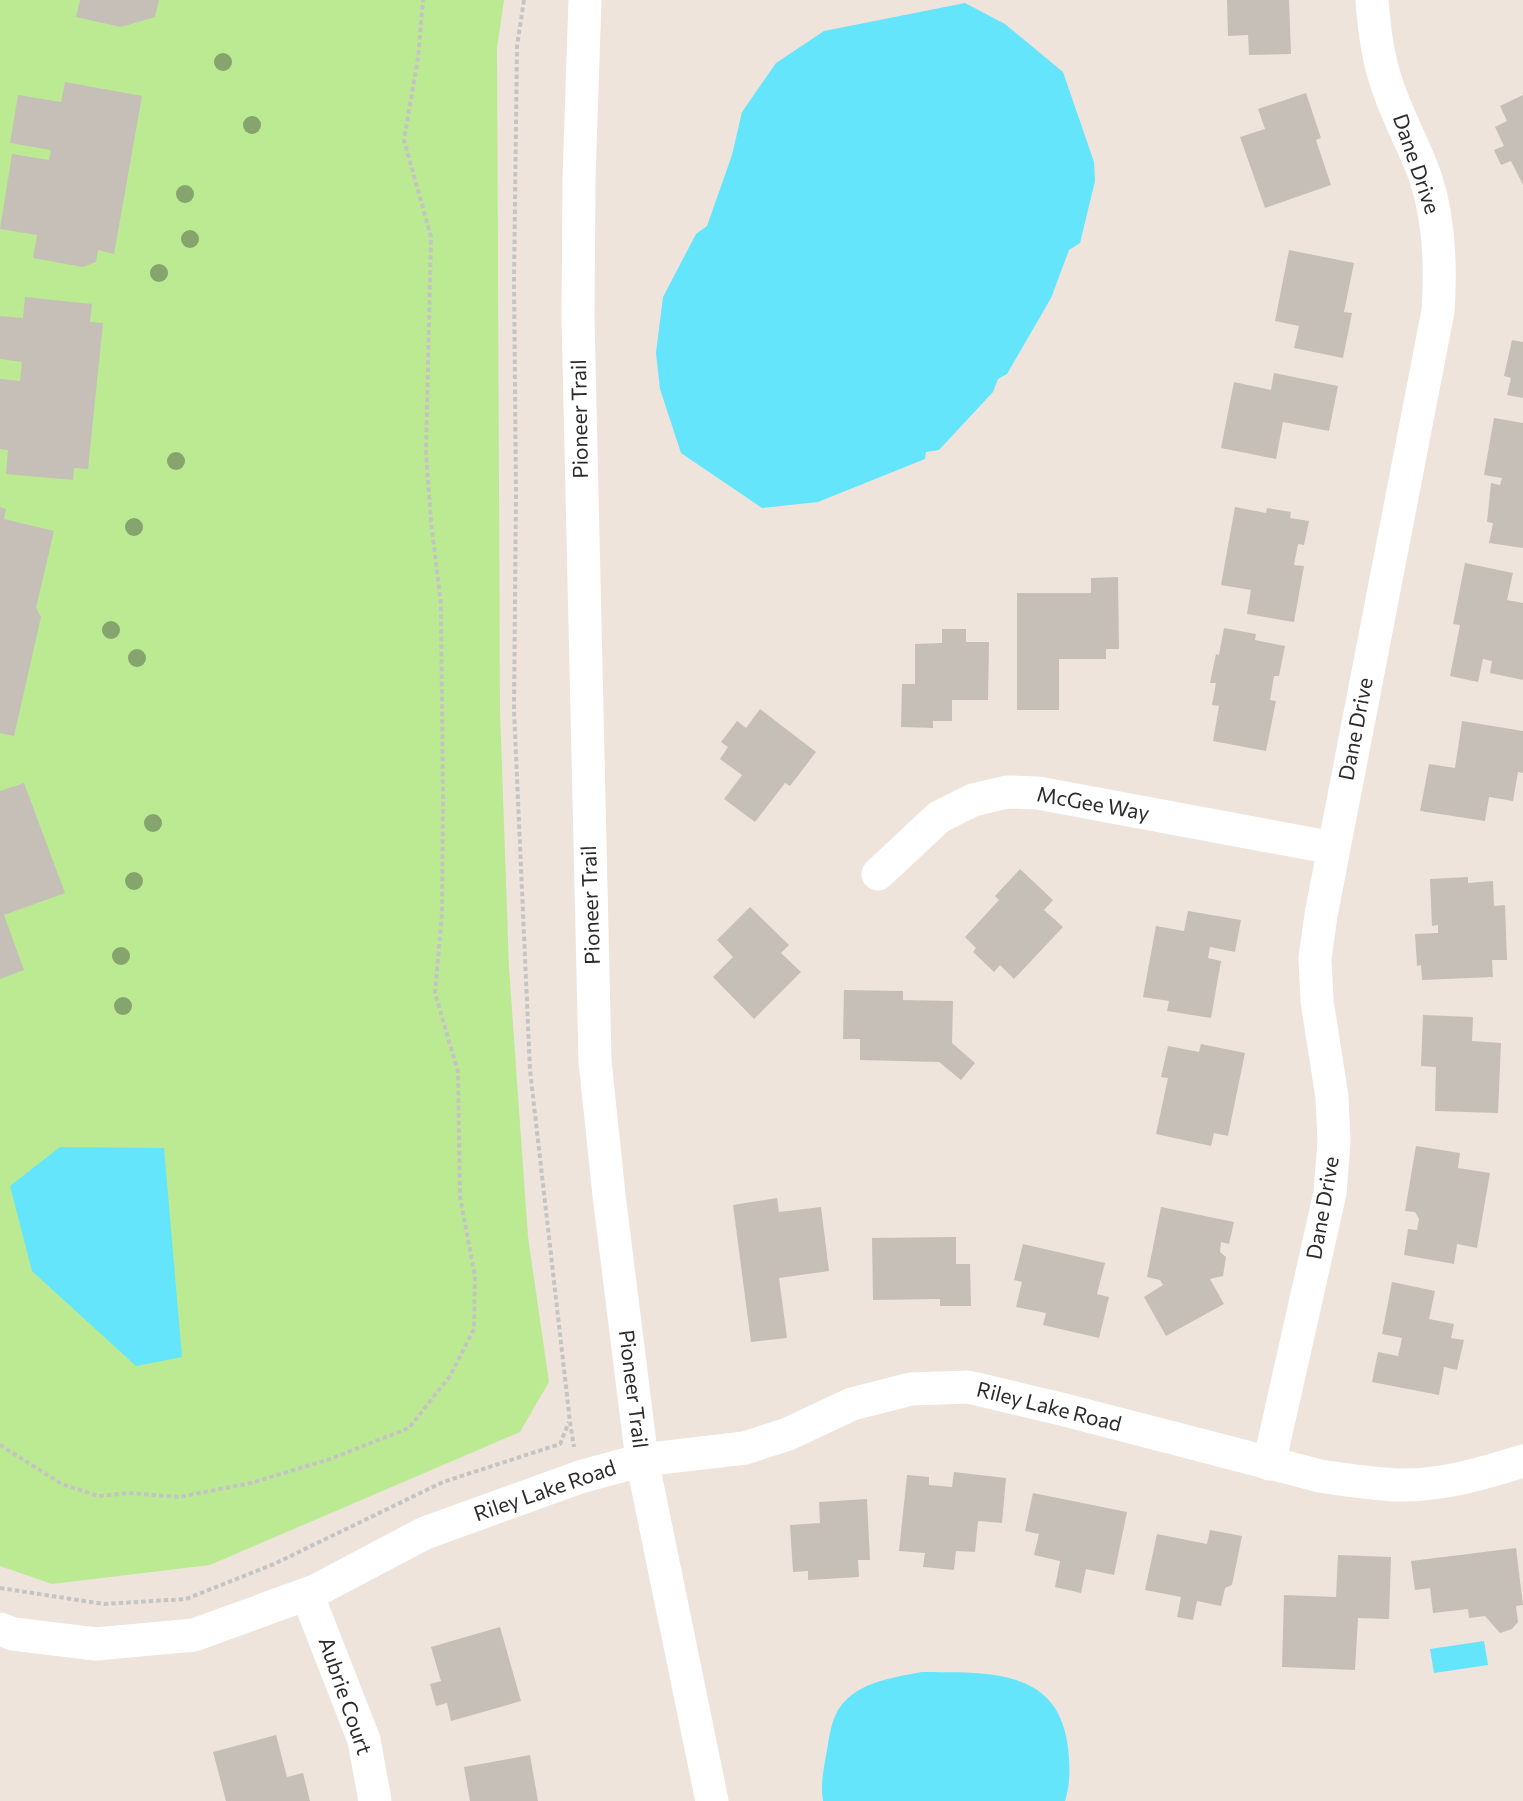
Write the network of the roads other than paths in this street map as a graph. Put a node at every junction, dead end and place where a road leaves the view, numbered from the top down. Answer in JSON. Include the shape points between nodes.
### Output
{"nodes":[{"id":1,"x":585,"y":0,"type":"edge"},
{"id":2,"x":1372,"y":0,"type":"edge"},
{"id":3,"x":1333,"y":848,"type":"junction"},
{"id":4,"x":878,"y":874,"type":"dead end"},
{"id":5,"x":642,"y":1460,"type":"junction"},
{"id":6,"x":1523,"y":1461,"type":"edge"},
{"id":7,"x":1269,"y":1464,"type":"junction"},
{"id":8,"x":307,"y":1594,"type":"junction"},
{"id":9,"x":0,"y":1629,"type":"edge"},
{"id":10,"x":375,"y":1801,"type":"edge"},
{"id":11,"x":712,"y":1801,"type":"edge"}],
"edges":[{"from":1,"to":5,"type":"street","name":"Pioneer Trail","via":[[578,318],[595,1050]]},
{"from":2,"to":3,"type":"street","name":"Dane Drive","via":[[1374,36],[1386,83],[1426,180],[1437,226],[1441,272],[1438,311]]},
{"from":3,"to":4,"type":"street","name":"McGee Way","via":[[1038,793],[1006,792],[973,800],[939,817]]},
{"from":3,"to":7,"type":"street","name":"Dane Drive","via":[[1315,958],[1317,1001],[1332,1097],[1330,1192]]},
{"from":5,"to":7,"type":"street","name":"Riley Lake Road","via":[[745,1448],[788,1434],[852,1404],[911,1389],[968,1386]]},
{"from":5,"to":8,"type":"street","name":"Riley Lake Road","via":[[580,1477],[425,1533]]},
{"from":5,"to":11,"type":"street","name":"Pioneer Trail"},
{"from":6,"to":7,"type":"street","name":"Riley Lake Road","via":[[1450,1480],[1406,1485],[1364,1483]]},
{"from":8,"to":9,"type":"street","name":"Riley Lake Road","via":[[194,1635],[96,1644]]},
{"from":8,"to":10,"type":"street","name":"Aubrie Court","via":[[364,1740]]}]}
